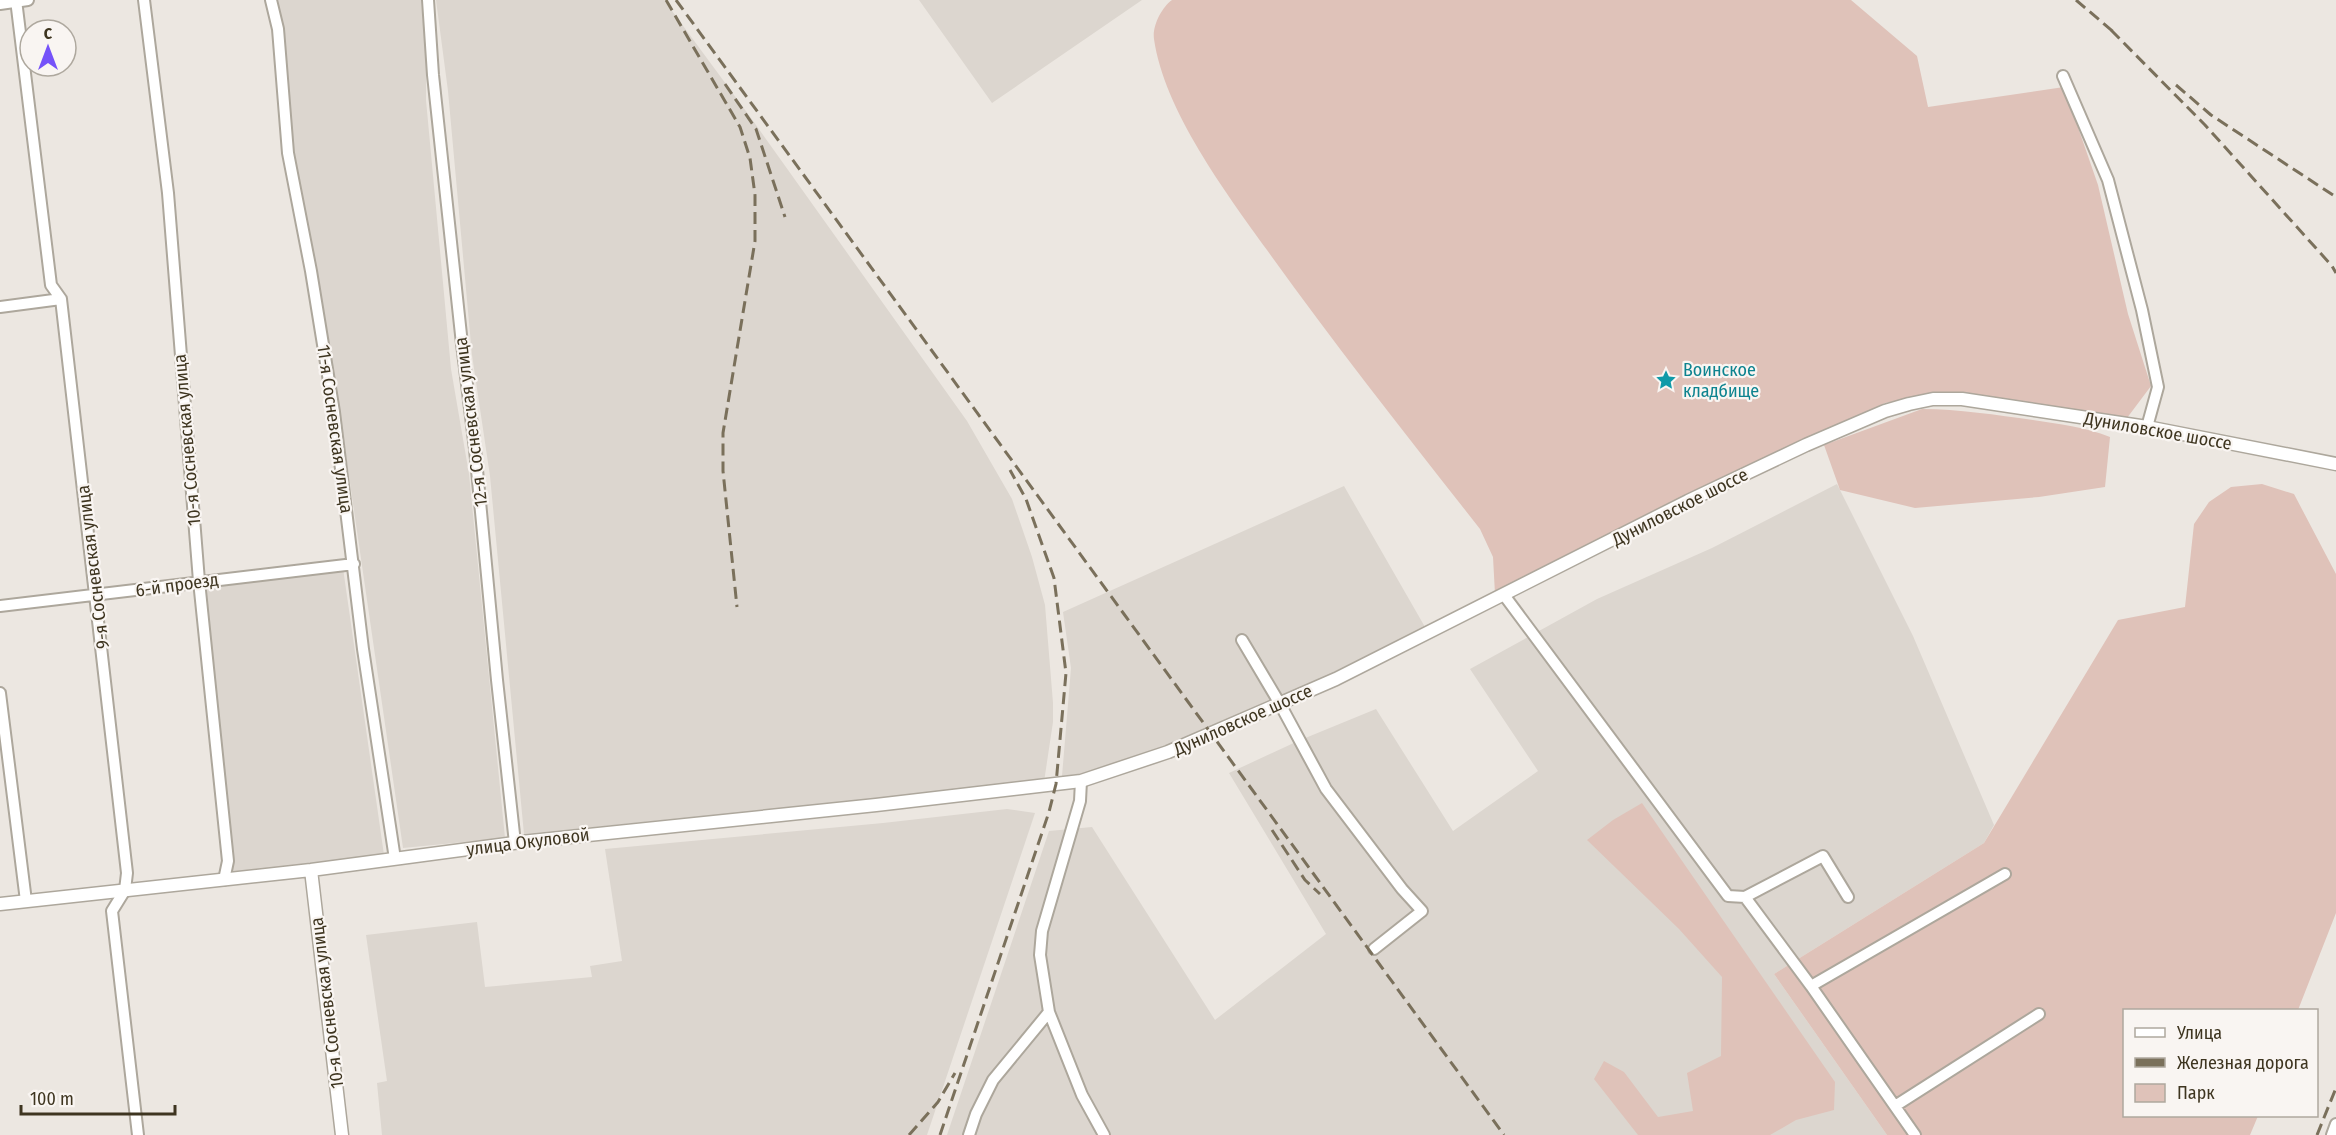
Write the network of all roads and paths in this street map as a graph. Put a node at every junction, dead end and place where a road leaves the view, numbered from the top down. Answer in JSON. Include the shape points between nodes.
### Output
{"nodes":[{"id":1,"x":28,"y":0,"type":"edge"},
{"id":2,"x":144,"y":0,"type":"edge"},
{"id":3,"x":271,"y":0,"type":"edge"},
{"id":4,"x":428,"y":0,"type":"edge"},
{"id":5,"x":16,"y":1,"type":"edge"},
{"id":6,"x":0,"y":4,"type":"edge"},
{"id":7,"x":2062,"y":76,"type":"dead end"},
{"id":8,"x":61,"y":299,"type":"junction"},
{"id":9,"x":0,"y":306,"type":"edge"},
{"id":10,"x":2147,"y":427,"type":"junction"},
{"id":11,"x":2336,"y":464,"type":"edge"},
{"id":12,"x":354,"y":564,"type":"junction"},
{"id":13,"x":199,"y":581,"type":"junction"},
{"id":14,"x":1504,"y":595,"type":"junction"},
{"id":15,"x":96,"y":596,"type":"junction"},
{"id":16,"x":0,"y":606,"type":"edge"},
{"id":17,"x":1242,"y":640,"type":"dead end"},
{"id":18,"x":0,"y":693,"type":"edge"},
{"id":19,"x":1280,"y":704,"type":"junction"},
{"id":20,"x":1082,"y":781,"type":"junction"},
{"id":21,"x":1056,"y":784,"type":"joint"},
{"id":22,"x":515,"y":843,"type":"junction"},
{"id":23,"x":395,"y":859,"type":"junction"},
{"id":24,"x":311,"y":870,"type":"junction"},
{"id":25,"x":2005,"y":874,"type":"dead end"},
{"id":26,"x":224,"y":880,"type":"junction"},
{"id":27,"x":125,"y":890,"type":"junction"},
{"id":28,"x":1745,"y":897,"type":"junction"},
{"id":29,"x":1848,"y":897,"type":"dead end"},
{"id":30,"x":26,"y":901,"type":"junction"},
{"id":31,"x":0,"y":904,"type":"edge"},
{"id":32,"x":1374,"y":949,"type":"dead end"},
{"id":33,"x":1811,"y":986,"type":"junction"},
{"id":34,"x":1049,"y":1012,"type":"junction"},
{"id":35,"x":2039,"y":1014,"type":"dead end"},
{"id":36,"x":1895,"y":1106,"type":"junction"},
{"id":37,"x":2336,"y":1124,"type":"edge"},
{"id":38,"x":138,"y":1135,"type":"edge"},
{"id":39,"x":342,"y":1135,"type":"edge"},
{"id":40,"x":969,"y":1135,"type":"edge"},
{"id":41,"x":1104,"y":1135,"type":"edge"},
{"id":42,"x":1915,"y":1135,"type":"edge"},
{"id":43,"x":2332,"y":1135,"type":"edge"}],
"edges":[{"from":1,"to":5,"type":"street"},
{"from":2,"to":13,"type":"street","name":"10-я Сосневская улица","via":[[168,193]]},
{"from":3,"to":12,"type":"street","name":"11-я Сосневская улица","via":[[278,29],[288,153],[311,271]]},
{"from":4,"to":22,"type":"street","name":"12-я Сосневская улица"},
{"from":5,"to":6,"type":"street"},
{"from":5,"to":8,"type":"street","name":"9-я Сосневская улица","via":[[51,285]]},
{"from":7,"to":10,"type":"street","via":[[2108,180],[2142,310],[2158,387]]},
{"from":8,"to":9,"type":"street"},
{"from":8,"to":15,"type":"street","name":"9-я Сосневская улица"},
{"from":10,"to":11,"type":"street","name":"Дуниловское шоссе"},
{"from":10,"to":14,"type":"street","name":"Дуниловское шоссе","via":[[1962,399],[1909,404],[1795,450]]},
{"from":12,"to":13,"type":"street","name":"6-й проезд"},
{"from":12,"to":23,"type":"street","name":"11-я Сосневская улица"},
{"from":13,"to":15,"type":"street","name":"6-й проезд"},
{"from":13,"to":26,"type":"street","name":"10-я Сосневская улица","via":[[228,861]]},
{"from":14,"to":19,"type":"street","name":"Дуниловское шоссе"},
{"from":14,"to":28,"type":"street","via":[[1728,896]]},
{"from":15,"to":16,"type":"street","name":"6-й проезд"},
{"from":15,"to":27,"type":"street","name":"9-я Сосневская улица","via":[[128,873]]},
{"from":17,"to":19,"type":"street"},
{"from":18,"to":30,"type":"street"},
{"from":19,"to":20,"type":"street","name":"Дуниловское шоссе","via":[[1168,752]]},
{"from":19,"to":32,"type":"street","via":[[1326,789],[1422,911]]},
{"from":20,"to":21,"type":"street","name":"Дуниловское шоссе"},
{"from":20,"to":34,"type":"street","via":[[1080,801],[1042,931],[1040,955]]},
{"from":21,"to":22,"type":"street","name":"улица Окуловой"},
{"from":22,"to":23,"type":"street","name":"улица Окуловой"},
{"from":23,"to":24,"type":"street","name":"улица Окуловой"},
{"from":24,"to":26,"type":"street","name":"улица Окуловой"},
{"from":24,"to":39,"type":"street","name":"10-я Сосневская улица"},
{"from":25,"to":33,"type":"street"},
{"from":26,"to":27,"type":"street","name":"улица Окуловой"},
{"from":27,"to":30,"type":"street","name":"улица Окуловой"},
{"from":27,"to":38,"type":"street","name":"9-я Сосневская улица","via":[[112,911]]},
{"from":28,"to":29,"type":"street","via":[[1823,856]]},
{"from":28,"to":33,"type":"street"},
{"from":30,"to":31,"type":"street","name":"улица Окуловой"},
{"from":33,"to":36,"type":"street"},
{"from":34,"to":40,"type":"street","via":[[993,1080]]},
{"from":34,"to":41,"type":"street","via":[[1082,1095]]},
{"from":35,"to":36,"type":"street"},
{"from":36,"to":42,"type":"street"},
{"from":37,"to":43,"type":"street"}]}
